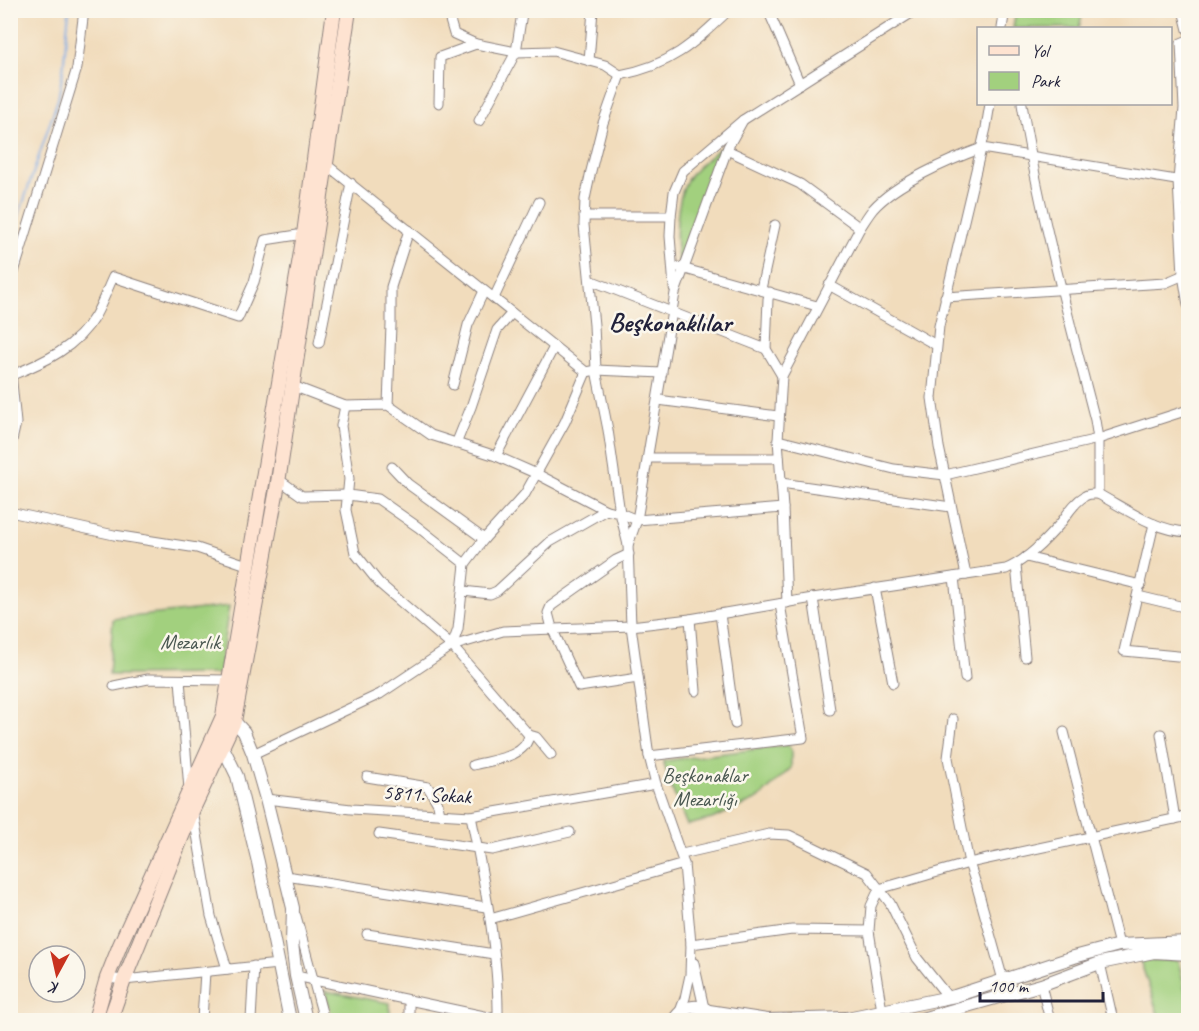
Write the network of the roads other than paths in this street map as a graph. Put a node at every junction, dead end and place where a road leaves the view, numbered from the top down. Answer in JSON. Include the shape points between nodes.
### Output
{"nodes":[{"id":1,"x":84,"y":10,"type":"edge"},
{"id":2,"x":334,"y":10,"type":"edge"},
{"id":3,"x":349,"y":10,"type":"edge"},
{"id":4,"x":447,"y":10,"type":"edge"},
{"id":5,"x":593,"y":10,"type":"edge"},
{"id":6,"x":729,"y":10,"type":"edge"},
{"id":7,"x":768,"y":10,"type":"edge"},
{"id":8,"x":922,"y":10,"type":"edge"},
{"id":9,"x":1005,"y":10,"type":"edge"},
{"id":10,"x":1183,"y":10,"type":"edge"},
{"id":11,"x":913,"y":13,"type":"edge"},
{"id":12,"x":522,"y":14,"type":"dead end"},
{"id":13,"x":1002,"y":27,"type":"edge"},
{"id":14,"x":1188,"y":30,"type":"edge"},
{"id":15,"x":1188,"y":40,"type":"edge"},
{"id":16,"x":476,"y":44,"type":"junction"},
{"id":17,"x":516,"y":52,"type":"junction"},
{"id":18,"x":589,"y":61,"type":"junction"},
{"id":19,"x":620,"y":75,"type":"junction"},
{"id":20,"x":800,"y":84,"type":"junction"},
{"id":21,"x":439,"y":103,"type":"dead end"},
{"id":22,"x":990,"y":105,"type":"edge"},
{"id":23,"x":1022,"y":105,"type":"edge"},
{"id":24,"x":1186,"y":107,"type":"edge"},
{"id":25,"x":743,"y":120,"type":"junction"},
{"id":26,"x":479,"y":122,"type":"dead end"},
{"id":27,"x":982,"y":148,"type":"junction"},
{"id":28,"x":727,"y":150,"type":"junction"},
{"id":29,"x":1031,"y":157,"type":"junction"},
{"id":30,"x":327,"y":165,"type":"junction"},
{"id":31,"x":1178,"y":181,"type":"junction"},
{"id":32,"x":1188,"y":182,"type":"edge"},
{"id":33,"x":351,"y":183,"type":"junction"},
{"id":34,"x":539,"y":202,"type":"dead end"},
{"id":35,"x":584,"y":216,"type":"junction"},
{"id":36,"x":671,"y":216,"type":"junction"},
{"id":37,"x":775,"y":225,"type":"dead end"},
{"id":38,"x":860,"y":228,"type":"junction"},
{"id":39,"x":409,"y":230,"type":"junction"},
{"id":40,"x":304,"y":234,"type":"junction"},
{"id":41,"x":673,"y":265,"type":"junction"},
{"id":42,"x":684,"y":268,"type":"junction"},
{"id":43,"x":1186,"y":274,"type":"edge"},
{"id":44,"x":590,"y":280,"type":"junction"},
{"id":45,"x":10,"y":285,"type":"edge"},
{"id":46,"x":829,"y":285,"type":"junction"},
{"id":47,"x":1062,"y":290,"type":"junction"},
{"id":48,"x":484,"y":291,"type":"junction"},
{"id":49,"x":766,"y":291,"type":"junction"},
{"id":50,"x":675,"y":293,"type":"junction"},
{"id":51,"x":945,"y":297,"type":"junction"},
{"id":52,"x":494,"y":298,"type":"junction"},
{"id":53,"x":1188,"y":304,"type":"edge"},
{"id":54,"x":818,"y":306,"type":"junction"},
{"id":55,"x":671,"y":312,"type":"junction"},
{"id":56,"x":512,"y":313,"type":"junction"},
{"id":57,"x":319,"y":343,"type":"dead end"},
{"id":58,"x":936,"y":345,"type":"junction"},
{"id":59,"x":554,"y":347,"type":"junction"},
{"id":60,"x":766,"y":349,"type":"junction"},
{"id":61,"x":10,"y":362,"type":"edge"},
{"id":62,"x":591,"y":371,"type":"junction"},
{"id":63,"x":662,"y":373,"type":"junction"},
{"id":64,"x":12,"y":375,"type":"junction"},
{"id":65,"x":782,"y":376,"type":"junction"},
{"id":66,"x":453,"y":385,"type":"dead end"},
{"id":67,"x":293,"y":386,"type":"junction"},
{"id":68,"x":657,"y":400,"type":"junction"},
{"id":69,"x":388,"y":405,"type":"junction"},
{"id":70,"x":345,"y":406,"type":"junction"},
{"id":71,"x":1188,"y":410,"type":"edge"},
{"id":72,"x":778,"y":416,"type":"junction"},
{"id":73,"x":1098,"y":439,"type":"junction"},
{"id":74,"x":778,"y":440,"type":"junction"},
{"id":75,"x":456,"y":444,"type":"junction"},
{"id":76,"x":10,"y":449,"type":"edge"},
{"id":77,"x":496,"y":456,"type":"junction"},
{"id":78,"x":648,"y":458,"type":"junction"},
{"id":79,"x":779,"y":458,"type":"junction"},
{"id":80,"x":392,"y":467,"type":"dead end"},
{"id":81,"x":537,"y":474,"type":"junction"},
{"id":82,"x":945,"y":475,"type":"junction"},
{"id":83,"x":278,"y":480,"type":"junction"},
{"id":84,"x":781,"y":483,"type":"junction"},
{"id":85,"x":1098,"y":494,"type":"junction"},
{"id":86,"x":348,"y":495,"type":"junction"},
{"id":87,"x":951,"y":507,"type":"junction"},
{"id":88,"x":783,"y":508,"type":"junction"},
{"id":89,"x":606,"y":510,"type":"junction"},
{"id":90,"x":10,"y":512,"type":"edge"},
{"id":91,"x":620,"y":513,"type":"junction"},
{"id":92,"x":638,"y":520,"type":"junction"},
{"id":93,"x":1154,"y":524,"type":"junction"},
{"id":94,"x":1188,"y":531,"type":"edge"},
{"id":95,"x":484,"y":539,"type":"junction"},
{"id":96,"x":628,"y":550,"type":"junction"},
{"id":97,"x":1026,"y":557,"type":"junction"},
{"id":98,"x":465,"y":564,"type":"junction"},
{"id":99,"x":1016,"y":564,"type":"junction"},
{"id":100,"x":247,"y":565,"type":"junction"},
{"id":101,"x":966,"y":575,"type":"junction"},
{"id":102,"x":954,"y":577,"type":"junction"},
{"id":103,"x":1140,"y":585,"type":"junction"},
{"id":104,"x":875,"y":588,"type":"junction"},
{"id":105,"x":463,"y":591,"type":"junction"},
{"id":106,"x":1138,"y":596,"type":"junction"},
{"id":107,"x":813,"y":598,"type":"junction"},
{"id":108,"x":783,"y":603,"type":"junction"},
{"id":109,"x":1188,"y":608,"type":"edge"},
{"id":110,"x":720,"y":614,"type":"junction"},
{"id":111,"x":690,"y":619,"type":"junction"},
{"id":112,"x":632,"y":626,"type":"junction"},
{"id":113,"x":552,"y":628,"type":"junction"},
{"id":114,"x":452,"y":645,"type":"junction"},
{"id":115,"x":1025,"y":657,"type":"dead end"},
{"id":116,"x":1188,"y":657,"type":"edge"},
{"id":117,"x":638,"y":678,"type":"junction"},
{"id":118,"x":965,"y":678,"type":"dead end"},
{"id":119,"x":180,"y":680,"type":"junction"},
{"id":120,"x":229,"y":680,"type":"junction"},
{"id":121,"x":893,"y":683,"type":"dead end"},
{"id":122,"x":114,"y":686,"type":"dead end"},
{"id":123,"x":696,"y":691,"type":"dead end"},
{"id":124,"x":830,"y":710,"type":"dead end"},
{"id":125,"x":228,"y":719,"type":"junction"},
{"id":126,"x":953,"y":719,"type":"dead end"},
{"id":127,"x":735,"y":724,"type":"dead end"},
{"id":128,"x":216,"y":732,"type":"junction"},
{"id":129,"x":1064,"y":732,"type":"dead end"},
{"id":130,"x":1161,"y":734,"type":"dead end"},
{"id":131,"x":529,"y":735,"type":"junction"},
{"id":132,"x":223,"y":747,"type":"junction"},
{"id":133,"x":253,"y":754,"type":"junction"},
{"id":134,"x":551,"y":755,"type":"dead end"},
{"id":135,"x":649,"y":756,"type":"junction"},
{"id":136,"x":473,"y":765,"type":"dead end"},
{"id":137,"x":367,"y":777,"type":"dead end"},
{"id":138,"x":656,"y":784,"type":"junction"},
{"id":139,"x":190,"y":791,"type":"junction"},
{"id":140,"x":266,"y":799,"type":"junction"},
{"id":141,"x":193,"y":809,"type":"junction"},
{"id":142,"x":440,"y":814,"type":"junction"},
{"id":143,"x":471,"y":816,"type":"junction"},
{"id":144,"x":1188,"y":816,"type":"edge"},
{"id":145,"x":1174,"y":819,"type":"junction"},
{"id":146,"x":570,"y":832,"type":"dead end"},
{"id":147,"x":379,"y":834,"type":"dead end"},
{"id":148,"x":1090,"y":836,"type":"junction"},
{"id":149,"x":477,"y":849,"type":"junction"},
{"id":150,"x":683,"y":859,"type":"junction"},
{"id":151,"x":969,"y":863,"type":"junction"},
{"id":152,"x":286,"y":876,"type":"junction"},
{"id":153,"x":879,"y":889,"type":"junction"},
{"id":154,"x":486,"y":907,"type":"junction"},
{"id":155,"x":293,"y":908,"type":"junction"},
{"id":156,"x":490,"y":919,"type":"junction"},
{"id":157,"x":869,"y":931,"type":"junction"},
{"id":158,"x":367,"y":934,"type":"dead end"},
{"id":159,"x":1188,"y":942,"type":"edge"},
{"id":160,"x":691,"y":944,"type":"junction"},
{"id":161,"x":1119,"y":945,"type":"junction"},
{"id":162,"x":494,"y":954,"type":"junction"},
{"id":163,"x":1188,"y":954,"type":"edge"},
{"id":164,"x":1100,"y":963,"type":"junction"},
{"id":165,"x":278,"y":964,"type":"junction"},
{"id":166,"x":254,"y":966,"type":"junction"},
{"id":167,"x":227,"y":969,"type":"junction"},
{"id":168,"x":205,"y":972,"type":"junction"},
{"id":169,"x":296,"y":976,"type":"junction"},
{"id":170,"x":107,"y":978,"type":"junction"},
{"id":171,"x":124,"y":980,"type":"junction"},
{"id":172,"x":314,"y":980,"type":"junction"},
{"id":173,"x":1003,"y":980,"type":"junction"},
{"id":174,"x":1041,"y":985,"type":"junction"},
{"id":175,"x":948,"y":997,"type":"junction"},
{"id":176,"x":409,"y":1000,"type":"junction"},
{"id":177,"x":710,"y":1013,"type":"edge"},
{"id":178,"x":884,"y":1016,"type":"edge"},
{"id":179,"x":675,"y":1019,"type":"edge"},
{"id":180,"x":95,"y":1020,"type":"edge"},
{"id":181,"x":110,"y":1020,"type":"edge"},
{"id":182,"x":202,"y":1020,"type":"edge"},
{"id":183,"x":251,"y":1020,"type":"edge"},
{"id":184,"x":290,"y":1020,"type":"edge"},
{"id":185,"x":306,"y":1020,"type":"edge"},
{"id":186,"x":324,"y":1020,"type":"edge"},
{"id":187,"x":409,"y":1020,"type":"edge"},
{"id":188,"x":498,"y":1020,"type":"edge"},
{"id":189,"x":918,"y":1020,"type":"edge"},
{"id":190,"x":1050,"y":1020,"type":"edge"},
{"id":191,"x":1113,"y":1020,"type":"edge"}],
"edges":[{"from":1,"to":45,"type":"street","via":[[77,68]]},
{"from":2,"to":40,"type":"main road"},
{"from":3,"to":30,"type":"main road"},
{"from":4,"to":16,"type":"street","via":[[454,34]]},
{"from":5,"to":18,"type":"street"},
{"from":6,"to":19,"type":"street","via":[[676,56]]},
{"from":7,"to":20,"type":"street"},
{"from":8,"to":11,"type":"street"},
{"from":9,"to":13,"type":"street"},
{"from":10,"to":14,"type":"street"},
{"from":11,"to":20,"type":"street"},
{"from":12,"to":17,"type":"street"},
{"from":15,"to":24,"type":"street","via":[[1181,43]]},
{"from":16,"to":17,"type":"street"},
{"from":16,"to":21,"type":"street","via":[[440,57]]},
{"from":17,"to":18,"type":"street","via":[[553,51]]},
{"from":17,"to":26,"type":"street"},
{"from":18,"to":19,"type":"street"},
{"from":19,"to":35,"type":"street","via":[[603,123]]},
{"from":20,"to":25,"type":"street"},
{"from":22,"to":27,"type":"street"},
{"from":23,"to":29,"type":"street"},
{"from":24,"to":31,"type":"street"},
{"from":25,"to":28,"type":"street"},
{"from":25,"to":36,"type":"street","via":[[683,171],[674,192]]},
{"from":27,"to":29,"type":"street"},
{"from":27,"to":38,"type":"street","via":[[950,160],[897,190],[872,210]]},
{"from":27,"to":51,"type":"street"},
{"from":28,"to":38,"type":"street","via":[[800,184]]},
{"from":28,"to":42,"type":"street"},
{"from":29,"to":31,"type":"street"},
{"from":29,"to":47,"type":"street"},
{"from":30,"to":33,"type":"street"},
{"from":30,"to":67,"type":"main road"},
{"from":31,"to":32,"type":"street"},
{"from":31,"to":43,"type":"street"},
{"from":33,"to":39,"type":"street"},
{"from":33,"to":57,"type":"street"},
{"from":34,"to":52,"type":"street"},
{"from":35,"to":36,"type":"street"},
{"from":35,"to":44,"type":"street"},
{"from":36,"to":41,"type":"street"},
{"from":37,"to":49,"type":"street"},
{"from":38,"to":46,"type":"street"},
{"from":39,"to":48,"type":"street"},
{"from":39,"to":69,"type":"street","via":[[391,287]]},
{"from":40,"to":64,"type":"street","via":[[265,240],[254,282],[238,318],[113,277],[95,317],[70,347]]},
{"from":40,"to":100,"type":"main road"},
{"from":41,"to":42,"type":"street"},
{"from":41,"to":50,"type":"street"},
{"from":42,"to":49,"type":"street"},
{"from":42,"to":50,"type":"street"},
{"from":43,"to":47,"type":"street","via":[[1165,283]]},
{"from":43,"to":53,"type":"street"},
{"from":44,"to":55,"type":"street"},
{"from":44,"to":62,"type":"street"},
{"from":46,"to":54,"type":"street"},
{"from":46,"to":58,"type":"street"},
{"from":47,"to":51,"type":"street"},
{"from":47,"to":73,"type":"street"},
{"from":48,"to":52,"type":"street"},
{"from":48,"to":66,"type":"street","via":[[468,325]]},
{"from":49,"to":54,"type":"street"},
{"from":49,"to":60,"type":"street"},
{"from":50,"to":55,"type":"street"},
{"from":51,"to":58,"type":"street"},
{"from":52,"to":56,"type":"street"},
{"from":54,"to":65,"type":"street"},
{"from":55,"to":60,"type":"street"},
{"from":55,"to":63,"type":"street"},
{"from":56,"to":59,"type":"street"},
{"from":56,"to":75,"type":"street","via":[[497,330]]},
{"from":58,"to":82,"type":"street","via":[[932,398]]},
{"from":59,"to":62,"type":"street"},
{"from":59,"to":77,"type":"street"},
{"from":60,"to":65,"type":"street"},
{"from":61,"to":64,"type":"street"},
{"from":62,"to":63,"type":"street"},
{"from":62,"to":81,"type":"street"},
{"from":62,"to":91,"type":"street","via":[[608,430]]},
{"from":63,"to":68,"type":"street"},
{"from":64,"to":76,"type":"street","via":[[16,423]]},
{"from":65,"to":72,"type":"street"},
{"from":67,"to":70,"type":"street"},
{"from":67,"to":83,"type":"main road"},
{"from":68,"to":72,"type":"street"},
{"from":68,"to":78,"type":"street"},
{"from":69,"to":70,"type":"street"},
{"from":69,"to":75,"type":"street","via":[[431,435]]},
{"from":70,"to":86,"type":"street","via":[[341,426]]},
{"from":71,"to":73,"type":"street"},
{"from":72,"to":74,"type":"street"},
{"from":73,"to":82,"type":"street"},
{"from":73,"to":85,"type":"street"},
{"from":74,"to":79,"type":"street"},
{"from":74,"to":82,"type":"street","via":[[894,469]]},
{"from":75,"to":77,"type":"street"},
{"from":77,"to":81,"type":"street"},
{"from":78,"to":79,"type":"street"},
{"from":78,"to":92,"type":"street"},
{"from":79,"to":84,"type":"street"},
{"from":80,"to":95,"type":"street","via":[[408,484]]},
{"from":81,"to":89,"type":"street"},
{"from":81,"to":95,"type":"street","via":[[525,494]]},
{"from":82,"to":87,"type":"street"},
{"from":83,"to":86,"type":"street","via":[[302,496]]},
{"from":83,"to":125,"type":"main road"},
{"from":84,"to":87,"type":"street"},
{"from":84,"to":88,"type":"street"},
{"from":85,"to":93,"type":"street"},
{"from":85,"to":97,"type":"street","via":[[1084,496]]},
{"from":86,"to":98,"type":"street","via":[[378,499]]},
{"from":86,"to":114,"type":"street","via":[[346,510],[355,554],[379,583]]},
{"from":87,"to":101,"type":"street"},
{"from":88,"to":92,"type":"street"},
{"from":88,"to":108,"type":"street"},
{"from":89,"to":91,"type":"street"},
{"from":89,"to":105,"type":"street","via":[[550,542],[497,591]]},
{"from":90,"to":100,"type":"street","via":[[197,548]]},
{"from":91,"to":92,"type":"street"},
{"from":91,"to":96,"type":"street"},
{"from":92,"to":96,"type":"street"},
{"from":93,"to":94,"type":"street"},
{"from":93,"to":103,"type":"street"},
{"from":95,"to":98,"type":"street"},
{"from":96,"to":112,"type":"street"},
{"from":96,"to":113,"type":"street","via":[[551,606],[548,613]]},
{"from":97,"to":99,"type":"street"},
{"from":97,"to":103,"type":"street"},
{"from":98,"to":105,"type":"street"},
{"from":99,"to":101,"type":"street"},
{"from":99,"to":115,"type":"street"},
{"from":100,"to":120,"type":"main road"},
{"from":101,"to":102,"type":"street"},
{"from":102,"to":104,"type":"street"},
{"from":102,"to":118,"type":"street"},
{"from":103,"to":106,"type":"street"},
{"from":104,"to":107,"type":"street"},
{"from":104,"to":121,"type":"street"},
{"from":105,"to":114,"type":"street"},
{"from":106,"to":109,"type":"street"},
{"from":106,"to":116,"type":"street","via":[[1124,651]]},
{"from":107,"to":108,"type":"street"},
{"from":107,"to":124,"type":"street"},
{"from":108,"to":110,"type":"street"},
{"from":108,"to":135,"type":"street","via":[[803,738]]},
{"from":110,"to":111,"type":"street"},
{"from":110,"to":127,"type":"street"},
{"from":111,"to":112,"type":"street"},
{"from":111,"to":123,"type":"street"},
{"from":112,"to":113,"type":"street"},
{"from":112,"to":117,"type":"street"},
{"from":113,"to":114,"type":"street","via":[[503,631]]},
{"from":113,"to":117,"type":"street","via":[[579,687]]},
{"from":114,"to":131,"type":"street"},
{"from":114,"to":133,"type":"street","via":[[380,694]]},
{"from":117,"to":135,"type":"street"},
{"from":119,"to":120,"type":"street"},
{"from":119,"to":122,"type":"street"},
{"from":119,"to":139,"type":"street"},
{"from":120,"to":125,"type":"main road"},
{"from":125,"to":128,"type":"main road"},
{"from":125,"to":132,"type":"main road"},
{"from":125,"to":133,"type":"street","via":[[244,732]]},
{"from":126,"to":151,"type":"street","via":[[948,758]]},
{"from":128,"to":132,"type":"street"},
{"from":128,"to":139,"type":"main road"},
{"from":129,"to":148,"type":"street"},
{"from":130,"to":145,"type":"street"},
{"from":131,"to":134,"type":"street","via":[[537,737]]},
{"from":131,"to":136,"type":"street","via":[[526,745],[516,753]]},
{"from":132,"to":141,"type":"main road"},
{"from":132,"to":165,"type":"street","via":[[240,787]]},
{"from":133,"to":140,"type":"street"},
{"from":135,"to":138,"type":"street"},
{"from":137,"to":142,"type":"street","via":[[428,787]]},
{"from":138,"to":143,"type":"street","name":"5811. Sokak"},
{"from":138,"to":150,"type":"street"},
{"from":139,"to":170,"type":"main road"},
{"from":140,"to":142,"type":"street","name":"5811. Sokak"},
{"from":140,"to":152,"type":"street"},
{"from":141,"to":167,"type":"street","via":[[210,916]]},
{"from":141,"to":171,"type":"main road"},
{"from":142,"to":143,"type":"street","name":"5811. Sokak"},
{"from":143,"to":149,"type":"street"},
{"from":144,"to":145,"type":"street"},
{"from":145,"to":148,"type":"street"},
{"from":146,"to":149,"type":"street","via":[[492,850]]},
{"from":147,"to":149,"type":"street"},
{"from":148,"to":151,"type":"street"},
{"from":148,"to":161,"type":"street"},
{"from":149,"to":154,"type":"street"},
{"from":150,"to":153,"type":"street","via":[[770,834],[789,835],[867,873]]},
{"from":150,"to":156,"type":"street"},
{"from":150,"to":160,"type":"street"},
{"from":151,"to":153,"type":"street"},
{"from":151,"to":173,"type":"street"},
{"from":152,"to":154,"type":"street"},
{"from":152,"to":155,"type":"street"},
{"from":153,"to":157,"type":"street","via":[[871,906]]},
{"from":153,"to":175,"type":"street","via":[[917,958]]},
{"from":154,"to":156,"type":"street"},
{"from":155,"to":169,"type":"street"},
{"from":155,"to":172,"type":"street"},
{"from":156,"to":162,"type":"street"},
{"from":157,"to":160,"type":"street","via":[[792,930]]},
{"from":157,"to":178,"type":"street"},
{"from":158,"to":162,"type":"street"},
{"from":159,"to":161,"type":"street"},
{"from":160,"to":177,"type":"street"},
{"from":160,"to":179,"type":"street","via":[[690,975]]},
{"from":161,"to":173,"type":"street"},
{"from":162,"to":188,"type":"street"},
{"from":163,"to":164,"type":"street","via":[[1154,952]]},
{"from":164,"to":174,"type":"street"},
{"from":164,"to":191,"type":"street"},
{"from":165,"to":166,"type":"street"},
{"from":165,"to":184,"type":"street"},
{"from":166,"to":167,"type":"street"},
{"from":166,"to":183,"type":"street"},
{"from":167,"to":168,"type":"street"},
{"from":168,"to":171,"type":"street"},
{"from":168,"to":182,"type":"street"},
{"from":169,"to":172,"type":"street"},
{"from":169,"to":185,"type":"street"},
{"from":170,"to":171,"type":"street"},
{"from":170,"to":180,"type":"main road"},
{"from":171,"to":181,"type":"main road"},
{"from":172,"to":176,"type":"street"},
{"from":172,"to":186,"type":"street"},
{"from":173,"to":175,"type":"street"},
{"from":174,"to":189,"type":"street"},
{"from":174,"to":190,"type":"street"},
{"from":175,"to":178,"type":"street"},
{"from":176,"to":187,"type":"street"},
{"from":176,"to":188,"type":"street"},
{"from":177,"to":178,"type":"street","via":[[767,1020]]},
{"from":177,"to":179,"type":"street","via":[[690,1007]]}]}
